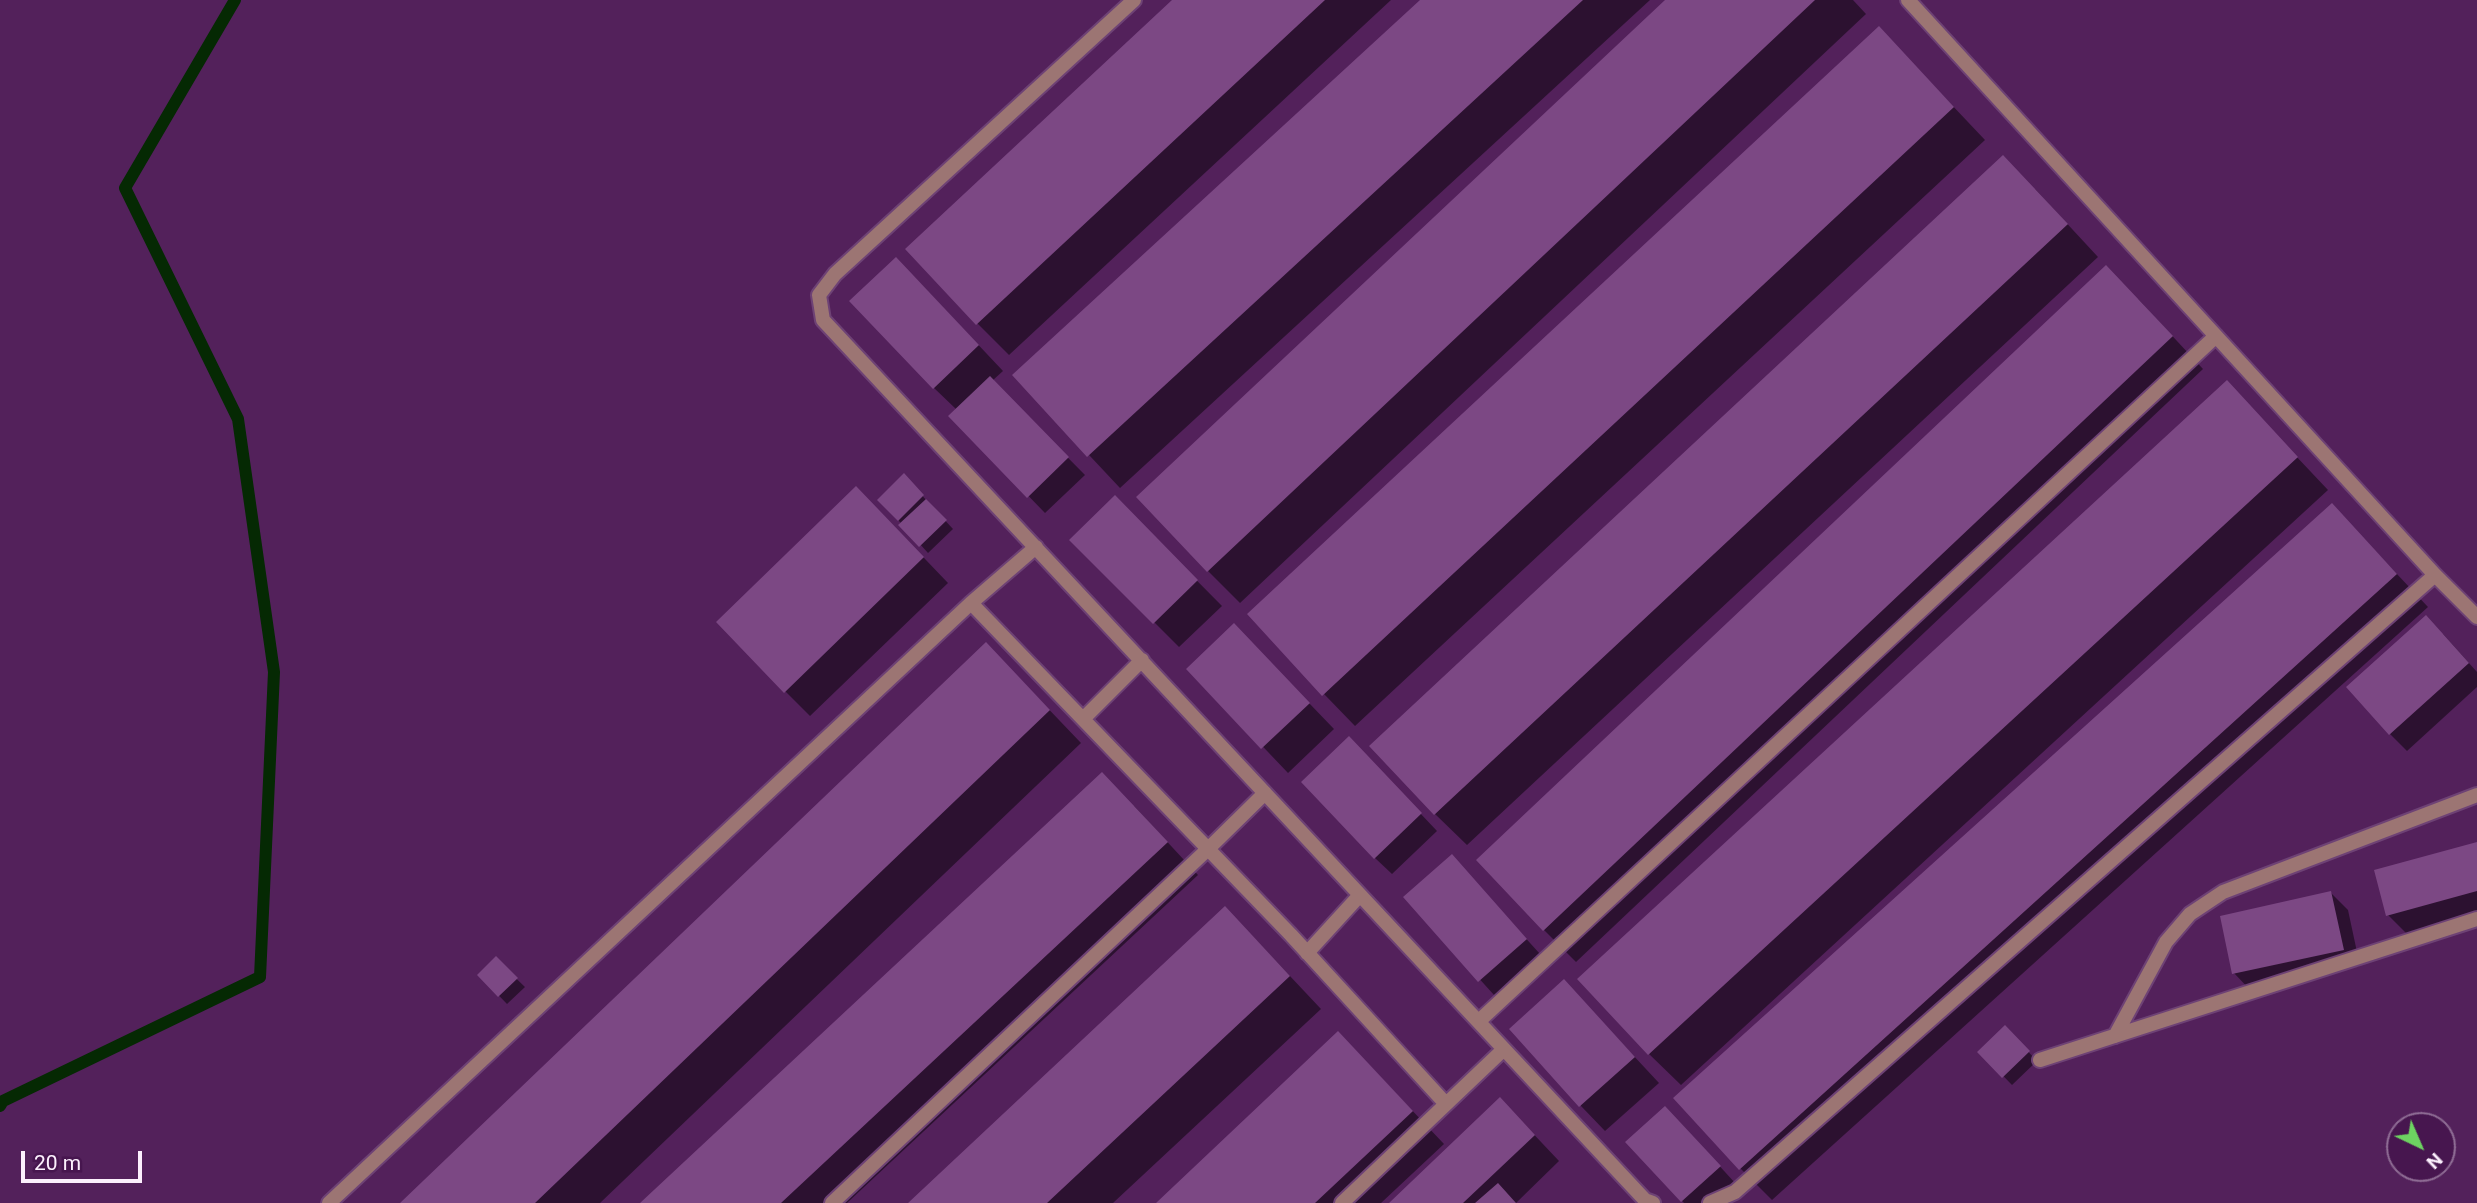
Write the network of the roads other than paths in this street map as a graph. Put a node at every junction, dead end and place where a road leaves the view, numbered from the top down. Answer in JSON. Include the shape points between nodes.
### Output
{"nodes":[{"id":1,"x":1135,"y":0,"type":"edge"},
{"id":2,"x":1908,"y":0,"type":"edge"},
{"id":3,"x":2216,"y":336,"type":"junction"},
{"id":4,"x":1036,"y":547,"type":"junction"},
{"id":5,"x":2435,"y":575,"type":"junction"},
{"id":6,"x":971,"y":603,"type":"junction"},
{"id":7,"x":2477,"y":617,"type":"edge"},
{"id":8,"x":1142,"y":660,"type":"junction"},
{"id":9,"x":1083,"y":719,"type":"junction"},
{"id":10,"x":1265,"y":793,"type":"junction"},
{"id":11,"x":2477,"y":795,"type":"edge"},
{"id":12,"x":1208,"y":849,"type":"junction"},
{"id":13,"x":1360,"y":895,"type":"junction"},
{"id":14,"x":2477,"y":919,"type":"edge"},
{"id":15,"x":1307,"y":953,"type":"junction"},
{"id":16,"x":1479,"y":1021,"type":"junction"},
{"id":17,"x":2115,"y":1035,"type":"junction"},
{"id":18,"x":1504,"y":1049,"type":"junction"},
{"id":19,"x":2040,"y":1060,"type":"dead end"},
{"id":20,"x":1446,"y":1104,"type":"junction"},
{"id":21,"x":329,"y":1203,"type":"edge"},
{"id":22,"x":832,"y":1203,"type":"edge"},
{"id":23,"x":1342,"y":1203,"type":"edge"},
{"id":24,"x":1654,"y":1203,"type":"edge"},
{"id":25,"x":1710,"y":1203,"type":"edge"}],
"edges":[{"from":1,"to":4,"type":"lane","via":[[835,274],[819,295],[823,320]]},
{"from":2,"to":3,"type":"lane"},
{"from":3,"to":5,"type":"lane"},
{"from":3,"to":16,"type":"lane"},
{"from":4,"to":6,"type":"lane"},
{"from":4,"to":8,"type":"lane"},
{"from":5,"to":7,"type":"lane"},
{"from":5,"to":25,"type":"lane","via":[[1735,1192]]},
{"from":6,"to":9,"type":"lane"},
{"from":6,"to":21,"type":"lane"},
{"from":8,"to":9,"type":"lane"},
{"from":8,"to":10,"type":"lane"},
{"from":9,"to":12,"type":"lane"},
{"from":10,"to":12,"type":"lane"},
{"from":10,"to":13,"type":"lane"},
{"from":11,"to":17,"type":"lane","via":[[2223,892],[2190,914],[2166,942]]},
{"from":12,"to":15,"type":"lane"},
{"from":12,"to":22,"type":"lane"},
{"from":13,"to":15,"type":"lane"},
{"from":13,"to":16,"type":"lane"},
{"from":14,"to":17,"type":"lane"},
{"from":15,"to":20,"type":"lane"},
{"from":16,"to":18,"type":"lane"},
{"from":17,"to":19,"type":"lane"},
{"from":18,"to":20,"type":"lane"},
{"from":18,"to":24,"type":"lane","via":[[1645,1200]]},
{"from":20,"to":23,"type":"lane"}]}
